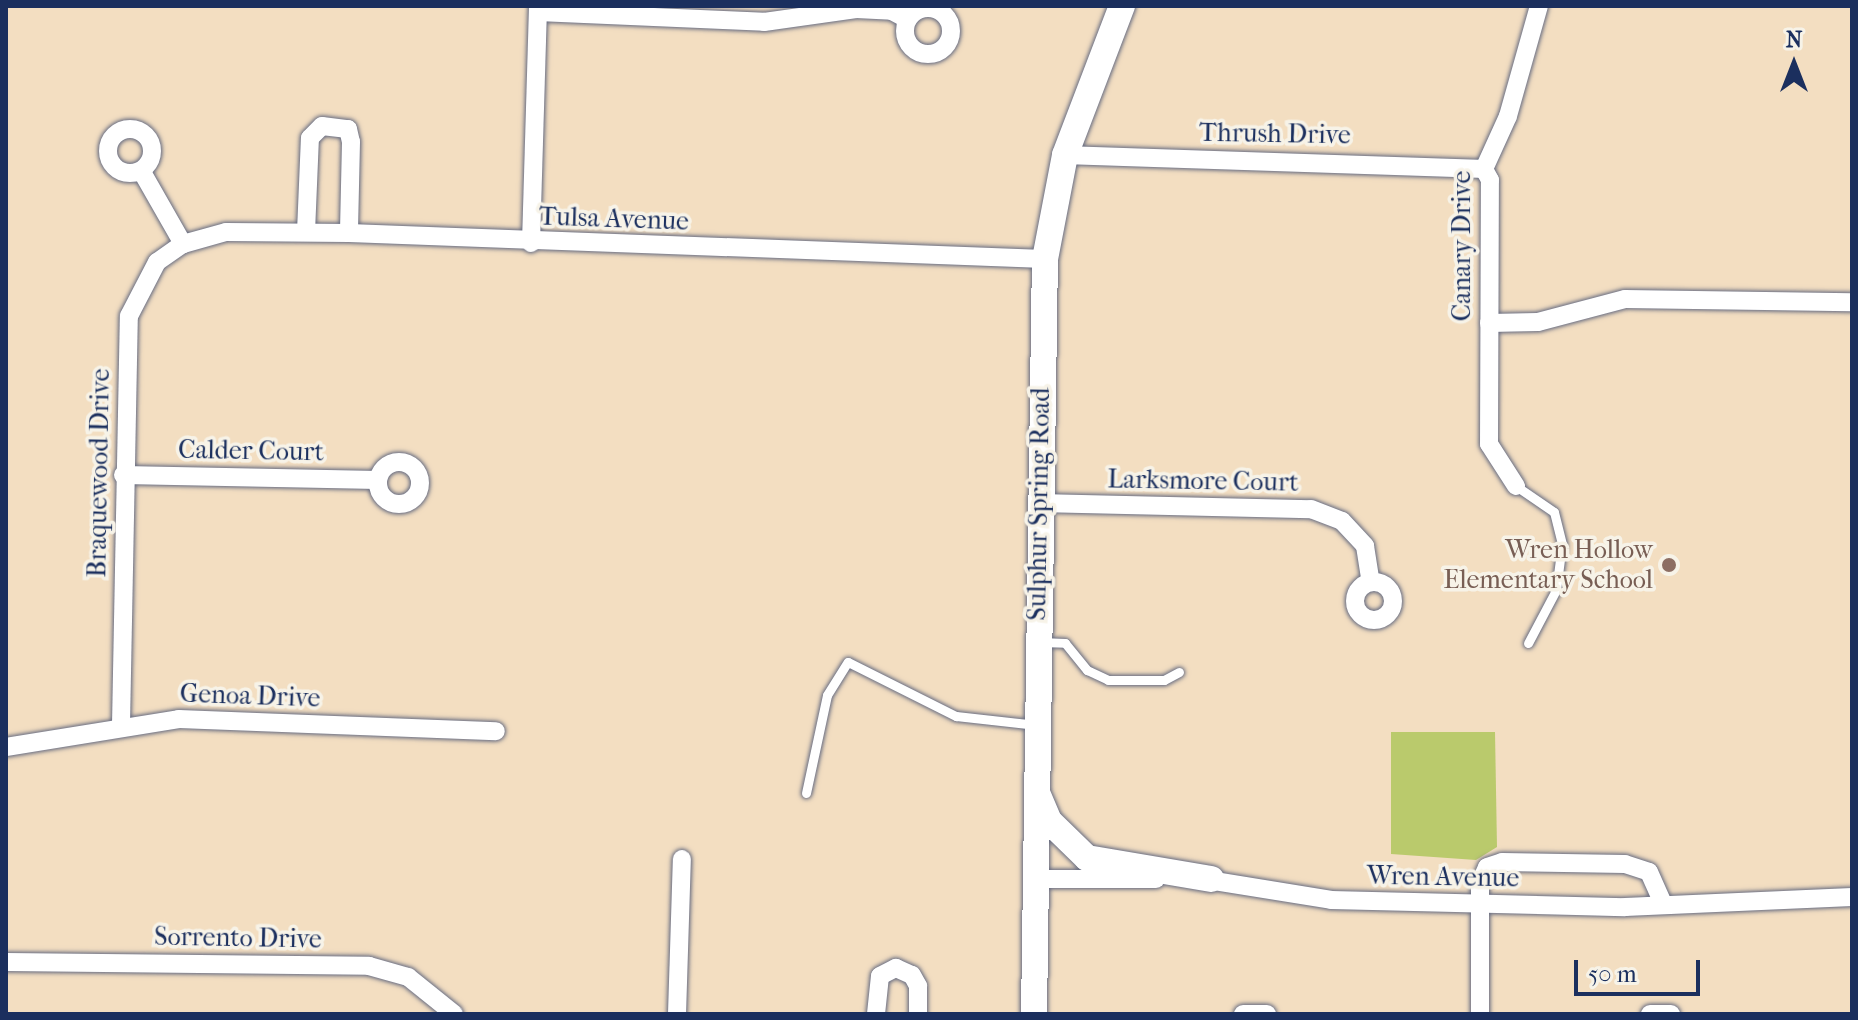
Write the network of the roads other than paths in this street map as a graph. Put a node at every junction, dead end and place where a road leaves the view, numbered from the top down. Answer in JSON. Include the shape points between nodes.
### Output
{"nodes":[{"id":1,"x":1122,"y":6,"type":"edge"},
{"id":2,"x":1539,"y":6,"type":"edge"},
{"id":3,"x":538,"y":9,"type":"edge"},
{"id":4,"x":907,"y":19,"type":"dead end"},
{"id":5,"x":1065,"y":155,"type":"junction"},
{"id":6,"x":1484,"y":169,"type":"junction"},
{"id":7,"x":142,"y":172,"type":"dead end"},
{"id":8,"x":306,"y":232,"type":"junction"},
{"id":9,"x":349,"y":233,"type":"junction"},
{"id":10,"x":531,"y":243,"type":"junction"},
{"id":11,"x":183,"y":244,"type":"junction"},
{"id":12,"x":1045,"y":259,"type":"junction"},
{"id":13,"x":1852,"y":302,"type":"edge"},
{"id":14,"x":1489,"y":323,"type":"junction"},
{"id":15,"x":123,"y":475,"type":"junction"},
{"id":16,"x":378,"y":480,"type":"dead end"},
{"id":17,"x":1516,"y":486,"type":"joint"},
{"id":18,"x":1038,"y":503,"type":"junction"},
{"id":19,"x":1371,"y":582,"type":"dead end"},
{"id":20,"x":1037,"y":642,"type":"junction"},
{"id":21,"x":1528,"y":643,"type":"dead end"},
{"id":22,"x":1179,"y":672,"type":"dead end"},
{"id":23,"x":121,"y":725,"type":"junction"},
{"id":24,"x":1036,"y":725,"type":"junction"},
{"id":25,"x":496,"y":731,"type":"dead end"},
{"id":26,"x":6,"y":747,"type":"edge"},
{"id":27,"x":1036,"y":790,"type":"junction"},
{"id":28,"x":806,"y":793,"type":"dead end"},
{"id":29,"x":682,"y":859,"type":"dead end"},
{"id":30,"x":1035,"y":879,"type":"junction"},
{"id":31,"x":1211,"y":879,"type":"junction"},
{"id":32,"x":1852,"y":897,"type":"edge"},
{"id":33,"x":1481,"y":903,"type":"junction"},
{"id":34,"x":1664,"y":905,"type":"junction"},
{"id":35,"x":6,"y":962,"type":"edge"},
{"id":36,"x":454,"y":1014,"type":"edge"},
{"id":37,"x":677,"y":1014,"type":"edge"},
{"id":38,"x":876,"y":1014,"type":"edge"},
{"id":39,"x":918,"y":1014,"type":"edge"},
{"id":40,"x":1034,"y":1014,"type":"edge"},
{"id":41,"x":1243,"y":1014,"type":"edge"},
{"id":42,"x":1267,"y":1014,"type":"edge"},
{"id":43,"x":1480,"y":1014,"type":"edge"},
{"id":44,"x":1650,"y":1014,"type":"edge"},
{"id":45,"x":1671,"y":1014,"type":"edge"}],
"edges":[{"from":1,"to":5,"type":"main road","name":"Sulphur Spring Road"},
{"from":2,"to":6,"type":"street","name":"Canary Drive","via":[[1508,116]]},
{"from":3,"to":4,"type":"street","via":[[764,22],[856,9],[892,11]]},
{"from":3,"to":10,"type":"street"},
{"from":5,"to":6,"type":"street","name":"Thrush Drive"},
{"from":5,"to":12,"type":"main road","name":"Sulphur Spring Road"},
{"from":6,"to":14,"type":"street","name":"Canary Drive","via":[[1490,180]]},
{"from":7,"to":11,"type":"street"},
{"from":8,"to":9,"type":"street","name":"Tulsa Avenue"},
{"from":8,"to":9,"type":"street","via":[[310,138],[322,126],[348,129]]},
{"from":8,"to":11,"type":"street","name":"Tulsa Avenue","via":[[226,232]]},
{"from":9,"to":10,"type":"street","name":"Tulsa Avenue"},
{"from":10,"to":12,"type":"street","name":"Tulsa Avenue"},
{"from":11,"to":15,"type":"street","name":"Braquewood Drive","via":[[157,262],[132,307]]},
{"from":12,"to":18,"type":"main road","name":"Sulphur Spring Road"},
{"from":13,"to":14,"type":"street","via":[[1625,299],[1538,322]]},
{"from":14,"to":17,"type":"street","name":"Canary Drive","via":[[1489,444]]},
{"from":15,"to":16,"type":"street","name":"Calder Court"},
{"from":15,"to":23,"type":"street","name":"Braquewood Drive"},
{"from":17,"to":21,"type":"lane","via":[[1554,512],[1562,544],[1556,590]]},
{"from":18,"to":19,"type":"street","name":"Larksmore Court","via":[[1311,509],[1342,521],[1365,546]]},
{"from":18,"to":20,"type":"main road","name":"Sulphur Spring Road"},
{"from":20,"to":22,"type":"lane","via":[[1065,643],[1095,677],[1108,680],[1164,680]]},
{"from":20,"to":24,"type":"main road","name":"Sulphur Spring Road"},
{"from":23,"to":25,"type":"street","name":"Genoa Drive","via":[[179,719]]},
{"from":23,"to":26,"type":"street","name":"Genoa Drive","via":[[42,745]]},
{"from":24,"to":27,"type":"main road","name":"Sulphur Spring Road"},
{"from":24,"to":28,"type":"lane","via":[[956,716],[848,662],[827,695]]},
{"from":27,"to":30,"type":"main road","name":"Sulphur Spring Road"},
{"from":27,"to":31,"type":"main road","via":[[1049,821],[1087,858]]},
{"from":29,"to":37,"type":"street"},
{"from":30,"to":31,"type":"street","name":"Wren Avenue"},
{"from":30,"to":40,"type":"main road","name":"Sulphur Spring Road"},
{"from":31,"to":33,"type":"street","name":"Wren Avenue","via":[[1331,900]]},
{"from":32,"to":34,"type":"street","name":"Wren Avenue"},
{"from":33,"to":34,"type":"street","name":"Wren Avenue"},
{"from":33,"to":34,"type":"street","via":[[1480,883],[1487,867],[1502,862],[1625,864],[1649,872]]},
{"from":33,"to":43,"type":"street"},
{"from":35,"to":36,"type":"street","name":"Sorrento Drive","via":[[369,966],[408,977]]},
{"from":38,"to":39,"type":"street","via":[[876,985],[880,976],[896,968],[912,975],[918,986]]},
{"from":41,"to":42,"type":"street"},
{"from":44,"to":45,"type":"street"}]}
